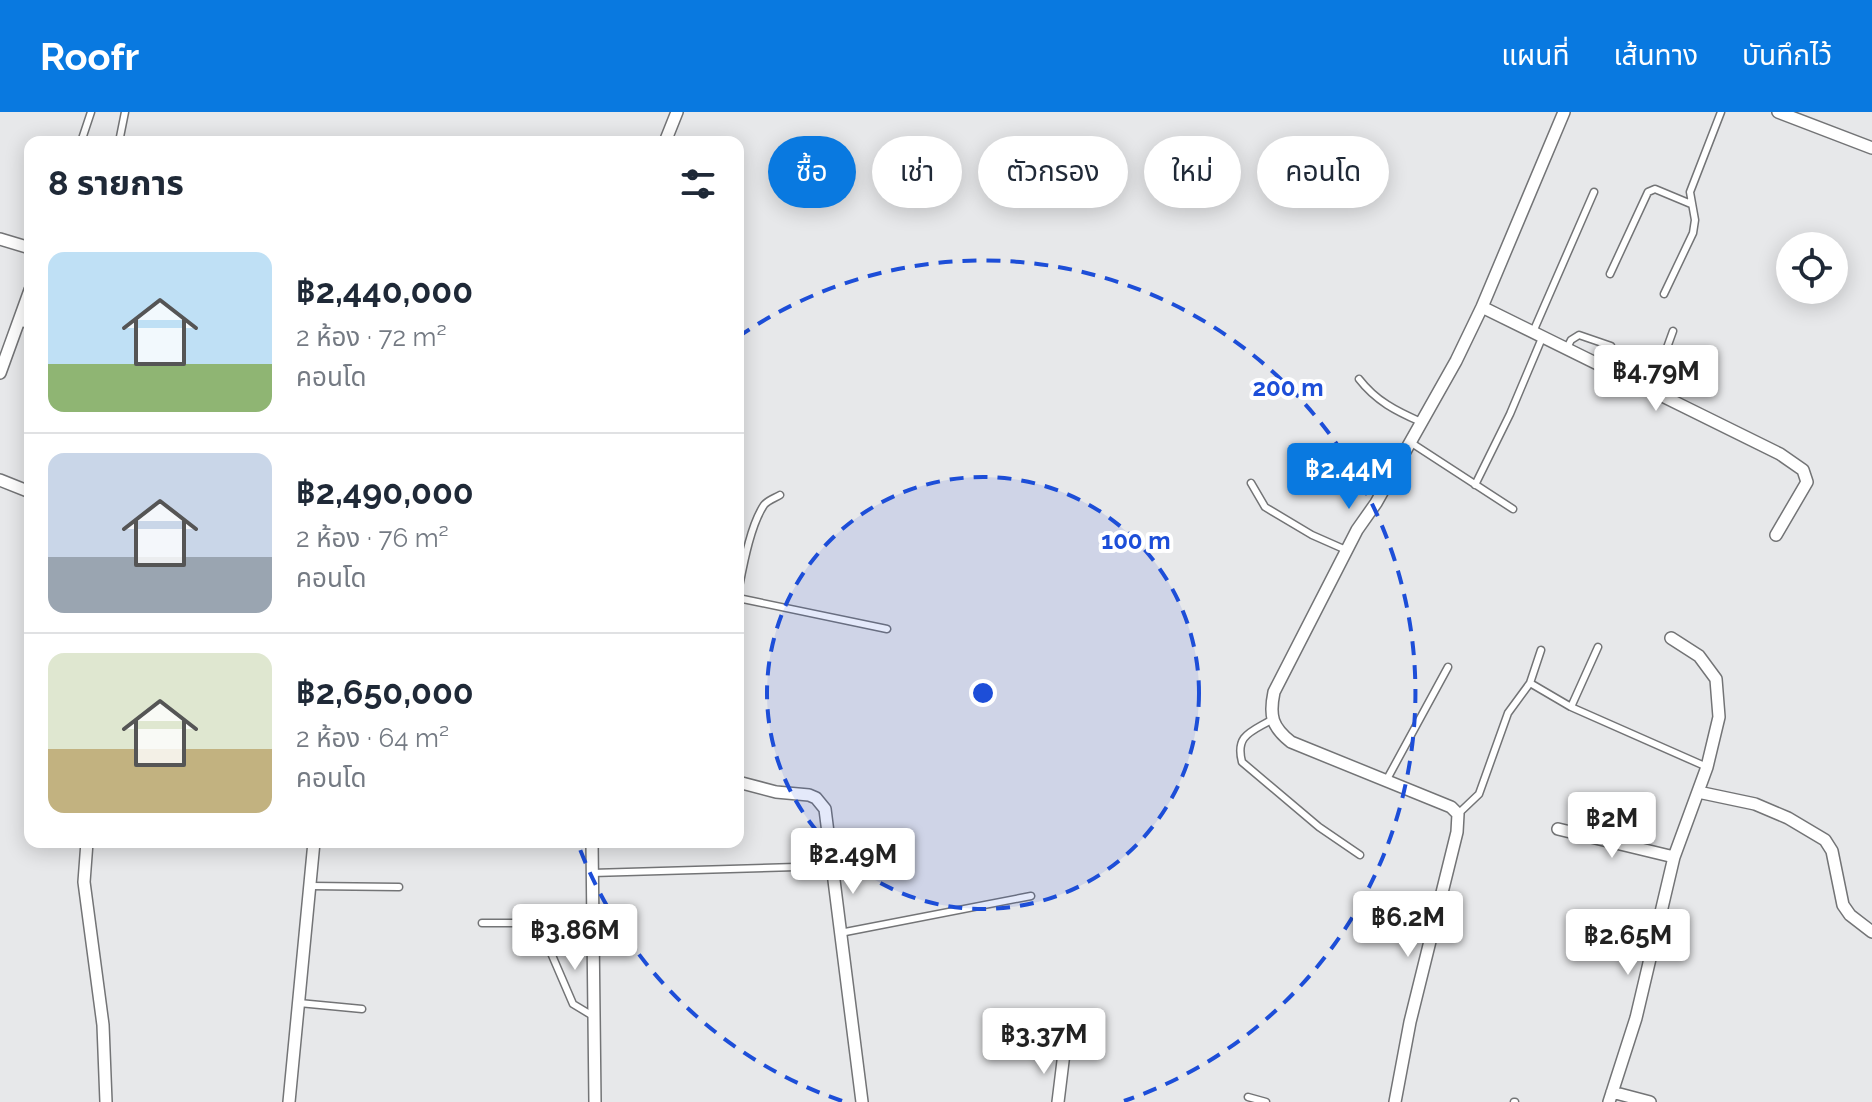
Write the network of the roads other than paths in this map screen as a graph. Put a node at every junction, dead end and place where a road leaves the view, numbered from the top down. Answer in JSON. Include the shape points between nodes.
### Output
{"nodes":[{"id":1,"x":91,"y":112,"type":"edge"},
{"id":2,"x":125,"y":112,"type":"edge"},
{"id":3,"x":677,"y":112,"type":"edge"},
{"id":4,"x":1564,"y":112,"type":"edge"},
{"id":5,"x":1721,"y":112,"type":"edge"},
{"id":6,"x":1778,"y":112,"type":"edge"},
{"id":7,"x":83,"y":136,"type":"edge"},
{"id":8,"x":120,"y":136,"type":"edge"},
{"id":9,"x":667,"y":136,"type":"edge"},
{"id":10,"x":1872,"y":148,"type":"edge"},
{"id":11,"x":1594,"y":192,"type":"dead end"},
{"id":12,"x":1691,"y":204,"type":"junction"},
{"id":13,"x":0,"y":239,"type":"edge"},
{"id":14,"x":24,"y":246,"type":"edge"},
{"id":15,"x":1610,"y":274,"type":"dead end"},
{"id":16,"x":1664,"y":294,"type":"dead end"},
{"id":17,"x":24,"y":305,"type":"edge"},
{"id":18,"x":1482,"y":307,"type":"junction"},
{"id":19,"x":17,"y":322,"type":"junction"},
{"id":20,"x":24,"y":324,"type":"edge"},
{"id":21,"x":1673,"y":331,"type":"dead end"},
{"id":22,"x":1537,"y":335,"type":"junction"},
{"id":23,"x":1611,"y":346,"type":"dead end"},
{"id":24,"x":1567,"y":348,"type":"junction"},
{"id":25,"x":0,"y":373,"type":"edge"},
{"id":26,"x":1359,"y":379,"type":"dead end"},
{"id":27,"x":1629,"y":380,"type":"junction"},
{"id":28,"x":1422,"y":423,"type":"junction"},
{"id":29,"x":1410,"y":442,"type":"junction"},
{"id":30,"x":0,"y":480,"type":"edge"},
{"id":31,"x":1251,"y":483,"type":"dead end"},
{"id":32,"x":1475,"y":485,"type":"junction"},
{"id":33,"x":24,"y":490,"type":"edge"},
{"id":34,"x":780,"y":495,"type":"dead end"},
{"id":35,"x":1513,"y":509,"type":"dead end"},
{"id":36,"x":1776,"y":535,"type":"dead end"},
{"id":37,"x":1347,"y":550,"type":"junction"},
{"id":38,"x":744,"y":563,"type":"edge"},
{"id":39,"x":744,"y":596,"type":"edge"},
{"id":40,"x":887,"y":629,"type":"dead end"},
{"id":41,"x":1671,"y":638,"type":"dead end"},
{"id":42,"x":1598,"y":647,"type":"dead end"},
{"id":43,"x":1541,"y":650,"type":"dead end"},
{"id":44,"x":1448,"y":667,"type":"dead end"},
{"id":45,"x":1530,"y":683,"type":"junction"},
{"id":46,"x":1571,"y":707,"type":"junction"},
{"id":47,"x":1271,"y":720,"type":"junction"},
{"id":48,"x":1707,"y":767,"type":"junction"},
{"id":49,"x":1386,"y":781,"type":"junction"},
{"id":50,"x":744,"y":783,"type":"edge"},
{"id":51,"x":1698,"y":792,"type":"junction"},
{"id":52,"x":1458,"y":814,"type":"junction"},
{"id":53,"x":1558,"y":829,"type":"dead end"},
{"id":54,"x":87,"y":848,"type":"edge"},
{"id":55,"x":313,"y":848,"type":"edge"},
{"id":56,"x":592,"y":848,"type":"edge"},
{"id":57,"x":1360,"y":855,"type":"dead end"},
{"id":58,"x":1674,"y":857,"type":"junction"},
{"id":59,"x":831,"y":866,"type":"junction"},
{"id":60,"x":592,"y":873,"type":"junction"},
{"id":61,"x":310,"y":886,"type":"junction"},
{"id":62,"x":399,"y":887,"type":"dead end"},
{"id":63,"x":1031,"y":896,"type":"dead end"},
{"id":64,"x":482,"y":923,"type":"dead end"},
{"id":65,"x":1872,"y":932,"type":"edge"},
{"id":66,"x":840,"y":933,"type":"junction"},
{"id":67,"x":299,"y":1003,"type":"junction"},
{"id":68,"x":362,"y":1009,"type":"dead end"},
{"id":69,"x":593,"y":1016,"type":"junction"},
{"id":70,"x":1064,"y":1053,"type":"dead end"},
{"id":71,"x":1248,"y":1097,"type":"dead end"},
{"id":72,"x":1611,"y":1097,"type":"edge"},
{"id":73,"x":106,"y":1102,"type":"edge"},
{"id":74,"x":289,"y":1102,"type":"edge"},
{"id":75,"x":595,"y":1102,"type":"edge"},
{"id":76,"x":862,"y":1102,"type":"edge"},
{"id":77,"x":1058,"y":1102,"type":"edge"},
{"id":78,"x":1266,"y":1102,"type":"edge"},
{"id":79,"x":1395,"y":1102,"type":"edge"},
{"id":80,"x":1650,"y":1102,"type":"edge"}],
"edges":[{"from":1,"to":7,"type":"lane"},
{"from":2,"to":8,"type":"lane"},
{"from":3,"to":9,"type":"street"},
{"from":4,"to":18,"type":"street"},
{"from":5,"to":12,"type":"lane","via":[[1693,180]]},
{"from":6,"to":10,"type":"street"},
{"from":11,"to":22,"type":"lane"},
{"from":12,"to":15,"type":"lane","via":[[1655,189],[1648,192]]},
{"from":12,"to":16,"type":"lane","via":[[1693,233]]},
{"from":13,"to":14,"type":"street"},
{"from":17,"to":19,"type":"street"},
{"from":18,"to":22,"type":"street"},
{"from":18,"to":28,"type":"street"},
{"from":19,"to":20,"type":"lane"},
{"from":19,"to":25,"type":"street"},
{"from":21,"to":27,"type":"lane","via":[[1660,367],[1640,367]]},
{"from":22,"to":24,"type":"street"},
{"from":22,"to":32,"type":"lane","via":[[1510,414]]},
{"from":23,"to":24,"type":"lane","via":[[1579,335]]},
{"from":24,"to":27,"type":"street"},
{"from":26,"to":28,"type":"lane","via":[[1389,408]]},
{"from":27,"to":36,"type":"street","via":[[1803,470],[1807,482]]},
{"from":28,"to":29,"type":"street"},
{"from":29,"to":32,"type":"lane"},
{"from":29,"to":37,"type":"street"},
{"from":30,"to":33,"type":"street"},
{"from":31,"to":37,"type":"lane","via":[[1265,507]]},
{"from":32,"to":35,"type":"lane"},
{"from":34,"to":38,"type":"lane","via":[[766,502]]},
{"from":37,"to":47,"type":"street","via":[[1274,692]]},
{"from":39,"to":40,"type":"lane"},
{"from":41,"to":48,"type":"street","via":[[1699,656],[1716,679],[1719,717]]},
{"from":42,"to":46,"type":"lane"},
{"from":43,"to":45,"type":"lane"},
{"from":44,"to":49,"type":"lane"},
{"from":45,"to":46,"type":"lane"},
{"from":45,"to":52,"type":"lane","via":[[1508,713],[1479,794]]},
{"from":46,"to":48,"type":"lane"},
{"from":47,"to":49,"type":"street","via":[[1291,742]]},
{"from":47,"to":57,"type":"lane","via":[[1241,742],[1242,762]]},
{"from":48,"to":51,"type":"street"},
{"from":49,"to":52,"type":"street"},
{"from":50,"to":59,"type":"street","via":[[822,803]]},
{"from":51,"to":58,"type":"street"},
{"from":51,"to":65,"type":"street","via":[[1755,804],[1825,840],[1843,905]]},
{"from":52,"to":79,"type":"street"},
{"from":53,"to":58,"type":"street"},
{"from":54,"to":73,"type":"street","via":[[84,882],[103,1025]]},
{"from":55,"to":61,"type":"street"},
{"from":56,"to":60,"type":"street"},
{"from":58,"to":72,"type":"street","via":[[1636,1018]]},
{"from":59,"to":60,"type":"lane"},
{"from":59,"to":66,"type":"street"},
{"from":60,"to":69,"type":"street"},
{"from":61,"to":62,"type":"lane"},
{"from":61,"to":67,"type":"street"},
{"from":63,"to":66,"type":"lane"},
{"from":64,"to":69,"type":"lane","via":[[536,929],[573,1004]]},
{"from":66,"to":76,"type":"street"},
{"from":67,"to":68,"type":"lane"},
{"from":67,"to":74,"type":"street"},
{"from":69,"to":75,"type":"street"},
{"from":70,"to":77,"type":"street"},
{"from":71,"to":78,"type":"lane"},
{"from":72,"to":80,"type":"street"}]}
